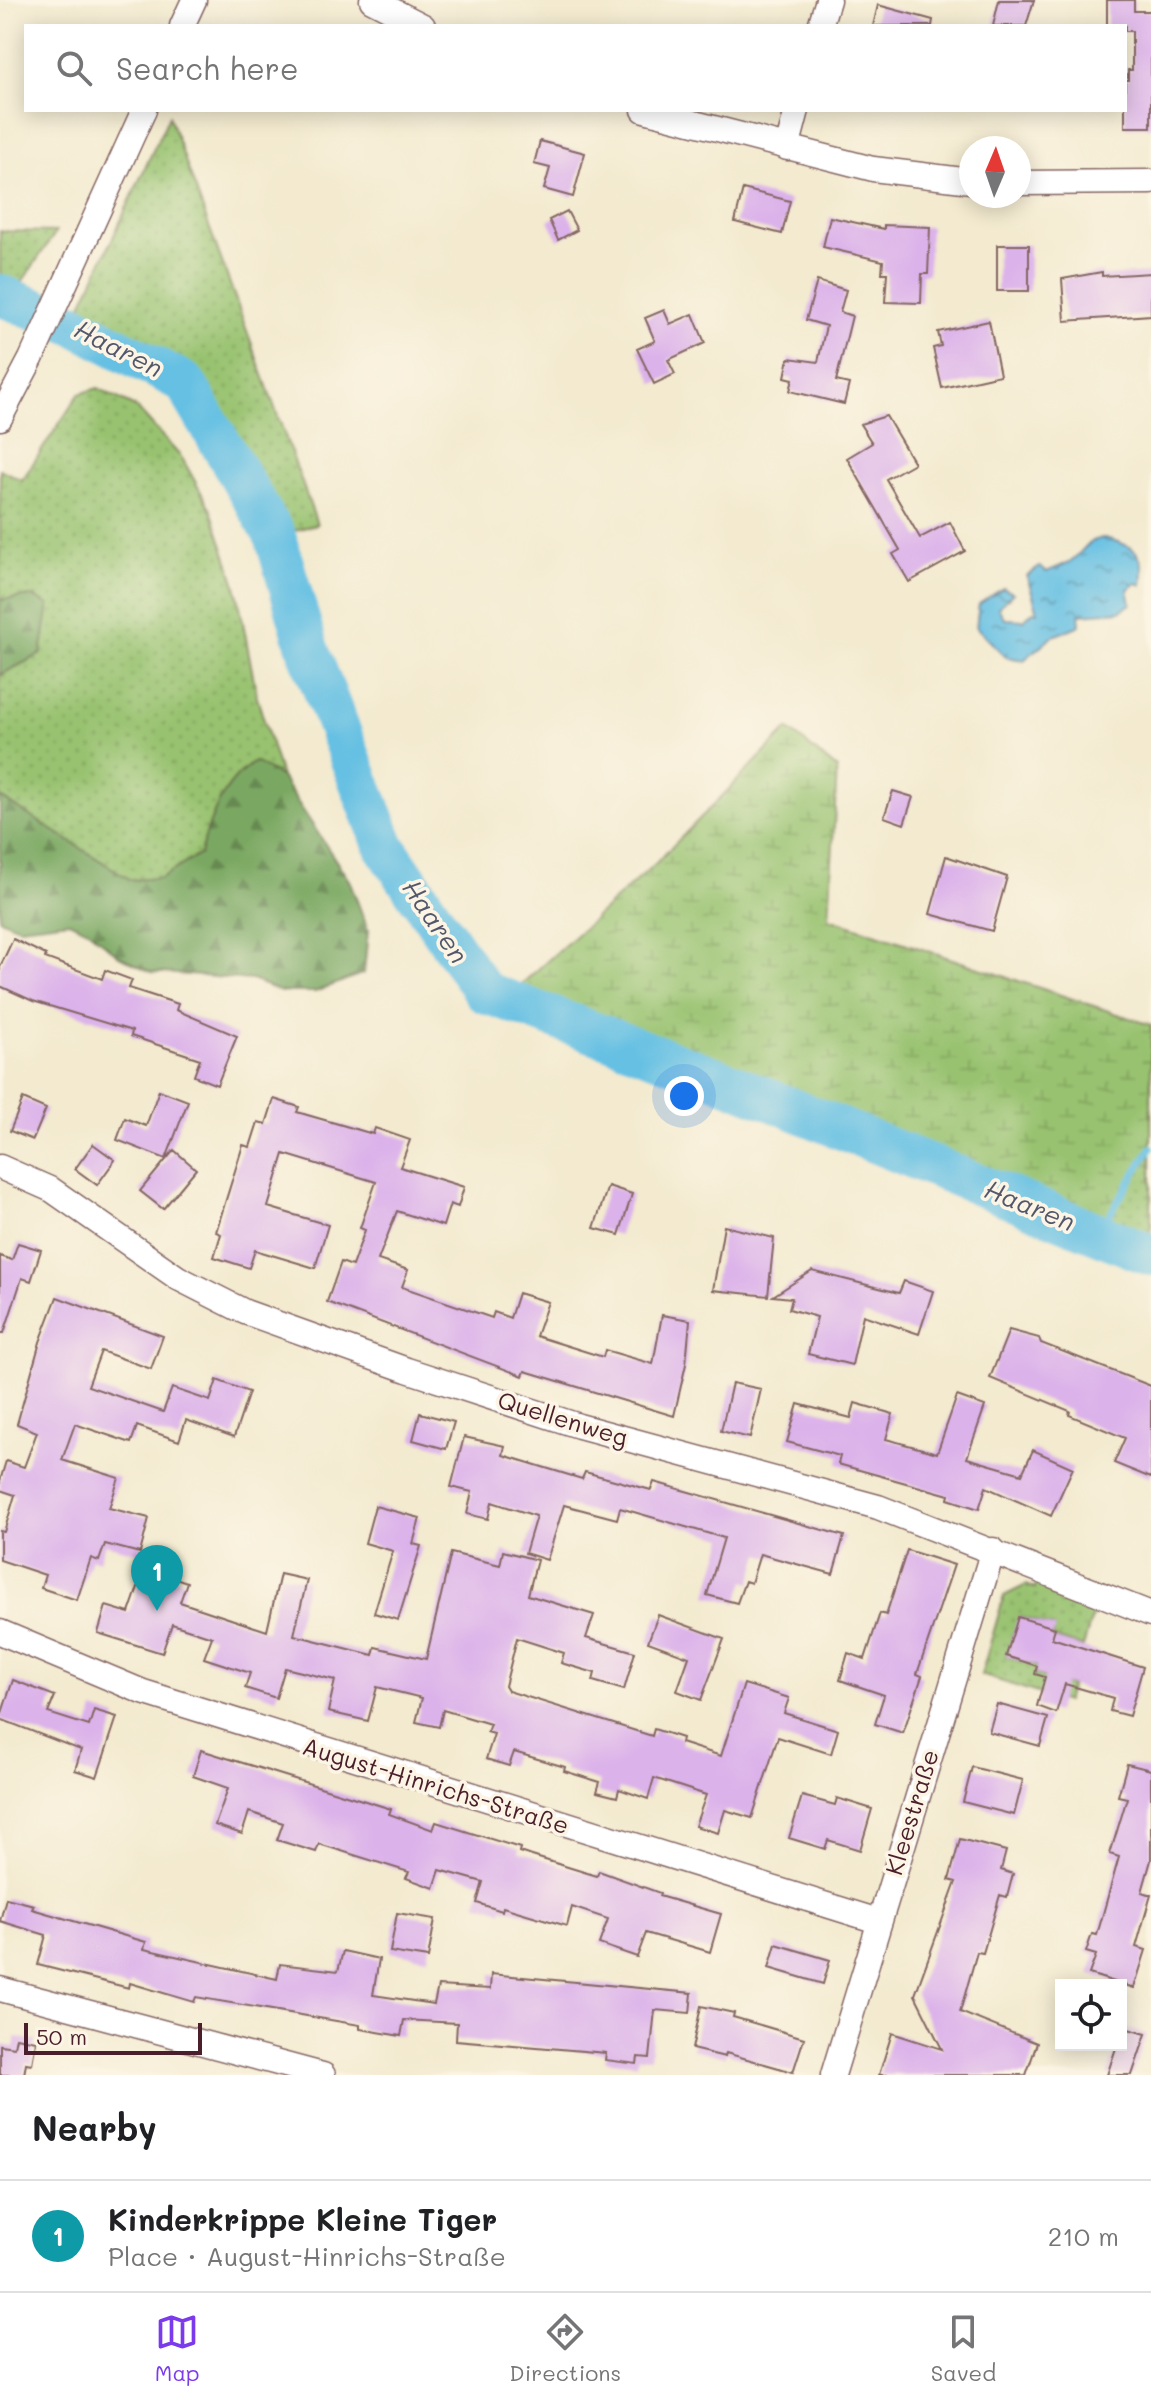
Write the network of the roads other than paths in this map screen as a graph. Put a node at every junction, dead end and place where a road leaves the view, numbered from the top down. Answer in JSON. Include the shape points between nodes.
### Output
{"nodes":[{"id":1,"x":194,"y":0,"type":"edge"},
{"id":2,"x":372,"y":0,"type":"edge"},
{"id":3,"x":828,"y":0,"type":"edge"},
{"id":4,"x":183,"y":24,"type":"edge"},
{"id":5,"x":419,"y":24,"type":"edge"},
{"id":6,"x":821,"y":24,"type":"edge"},
{"id":7,"x":143,"y":112,"type":"edge"},
{"id":8,"x":652,"y":112,"type":"edge"},
{"id":9,"x":796,"y":112,"type":"edge"},
{"id":10,"x":787,"y":148,"type":"junction"},
{"id":11,"x":959,"y":180,"type":"edge"},
{"id":12,"x":1151,"y":182,"type":"edge"},
{"id":13,"x":1031,"y":183,"type":"edge"},
{"id":14,"x":0,"y":418,"type":"edge"},
{"id":15,"x":0,"y":1167,"type":"edge"},
{"id":16,"x":993,"y":1550,"type":"junction"},
{"id":17,"x":1151,"y":1614,"type":"edge"},
{"id":18,"x":0,"y":1632,"type":"edge"},
{"id":19,"x":878,"y":1921,"type":"junction"},
{"id":20,"x":0,"y":1989,"type":"edge"},
{"id":21,"x":323,"y":2075,"type":"edge"},
{"id":22,"x":833,"y":2075,"type":"edge"}],
"edges":[{"from":1,"to":4,"type":"street"},
{"from":2,"to":5,"type":"street"},
{"from":3,"to":6,"type":"street"},
{"from":7,"to":14,"type":"street"},
{"from":8,"to":10,"type":"street"},
{"from":9,"to":10,"type":"street"},
{"from":10,"to":11,"type":"street","via":[[873,169]]},
{"from":12,"to":13,"type":"street"},
{"from":15,"to":16,"type":"street","name":"Quellenweg","via":[[52,1190],[178,1278],[245,1312],[579,1426],[878,1507]]},
{"from":16,"to":17,"type":"street","name":"Quellenweg"},
{"from":16,"to":19,"type":"street","name":"Kleestraße"},
{"from":18,"to":19,"type":"street","name":"August-Hinrichs-Straße","via":[[143,1692]]},
{"from":19,"to":22,"type":"street","name":"Kleestraße"},
{"from":20,"to":21,"type":"street"}]}
